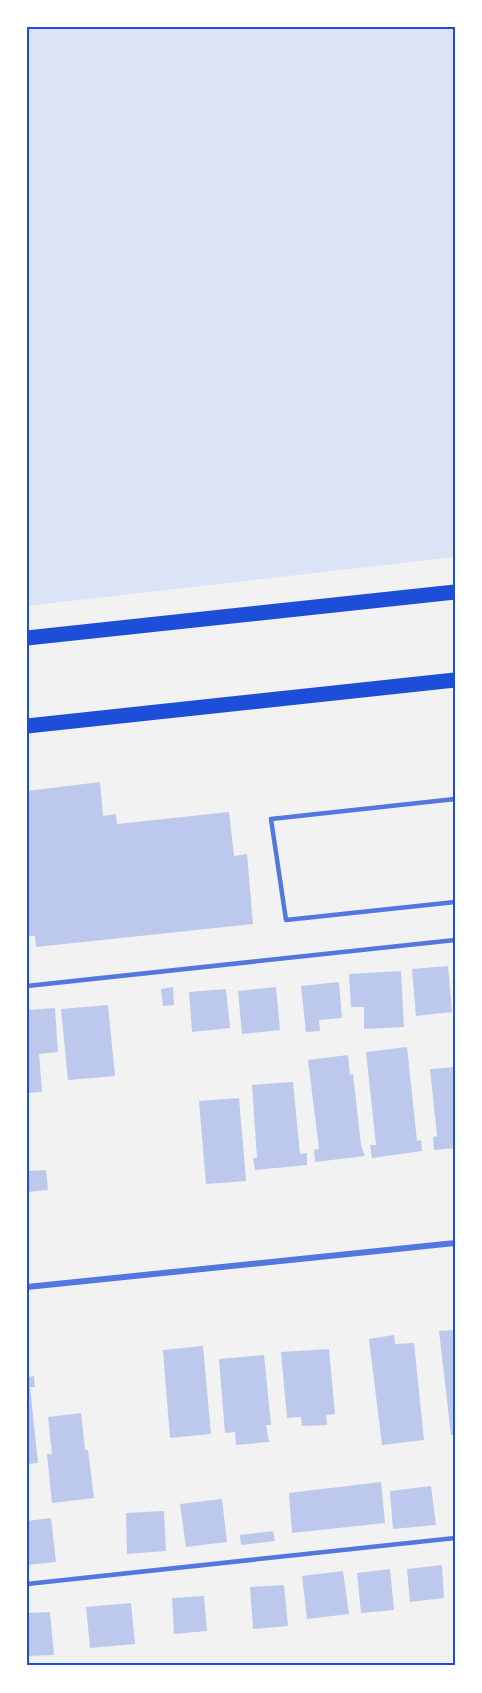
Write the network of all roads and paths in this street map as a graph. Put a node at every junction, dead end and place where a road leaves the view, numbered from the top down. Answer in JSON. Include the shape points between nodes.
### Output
{"nodes":[{"id":1,"x":455,"y":592,"type":"edge"},
{"id":2,"x":27,"y":638,"type":"edge"},
{"id":3,"x":455,"y":680,"type":"edge"},
{"id":4,"x":27,"y":726,"type":"edge"},
{"id":5,"x":455,"y":799,"type":"edge"},
{"id":6,"x":455,"y":902,"type":"edge"},
{"id":7,"x":455,"y":940,"type":"edge"},
{"id":8,"x":27,"y":986,"type":"edge"},
{"id":9,"x":455,"y":1243,"type":"edge"},
{"id":10,"x":27,"y":1287,"type":"edge"},
{"id":11,"x":455,"y":1538,"type":"edge"},
{"id":12,"x":27,"y":1584,"type":"edge"}],
"edges":[{"from":1,"to":2,"type":"main road"},
{"from":3,"to":4,"type":"main road"},
{"from":5,"to":6,"type":"lane","via":[[270,819],[286,920]]},
{"from":7,"to":8,"type":"lane"},
{"from":9,"to":10,"type":"street"},
{"from":11,"to":12,"type":"lane"}]}
